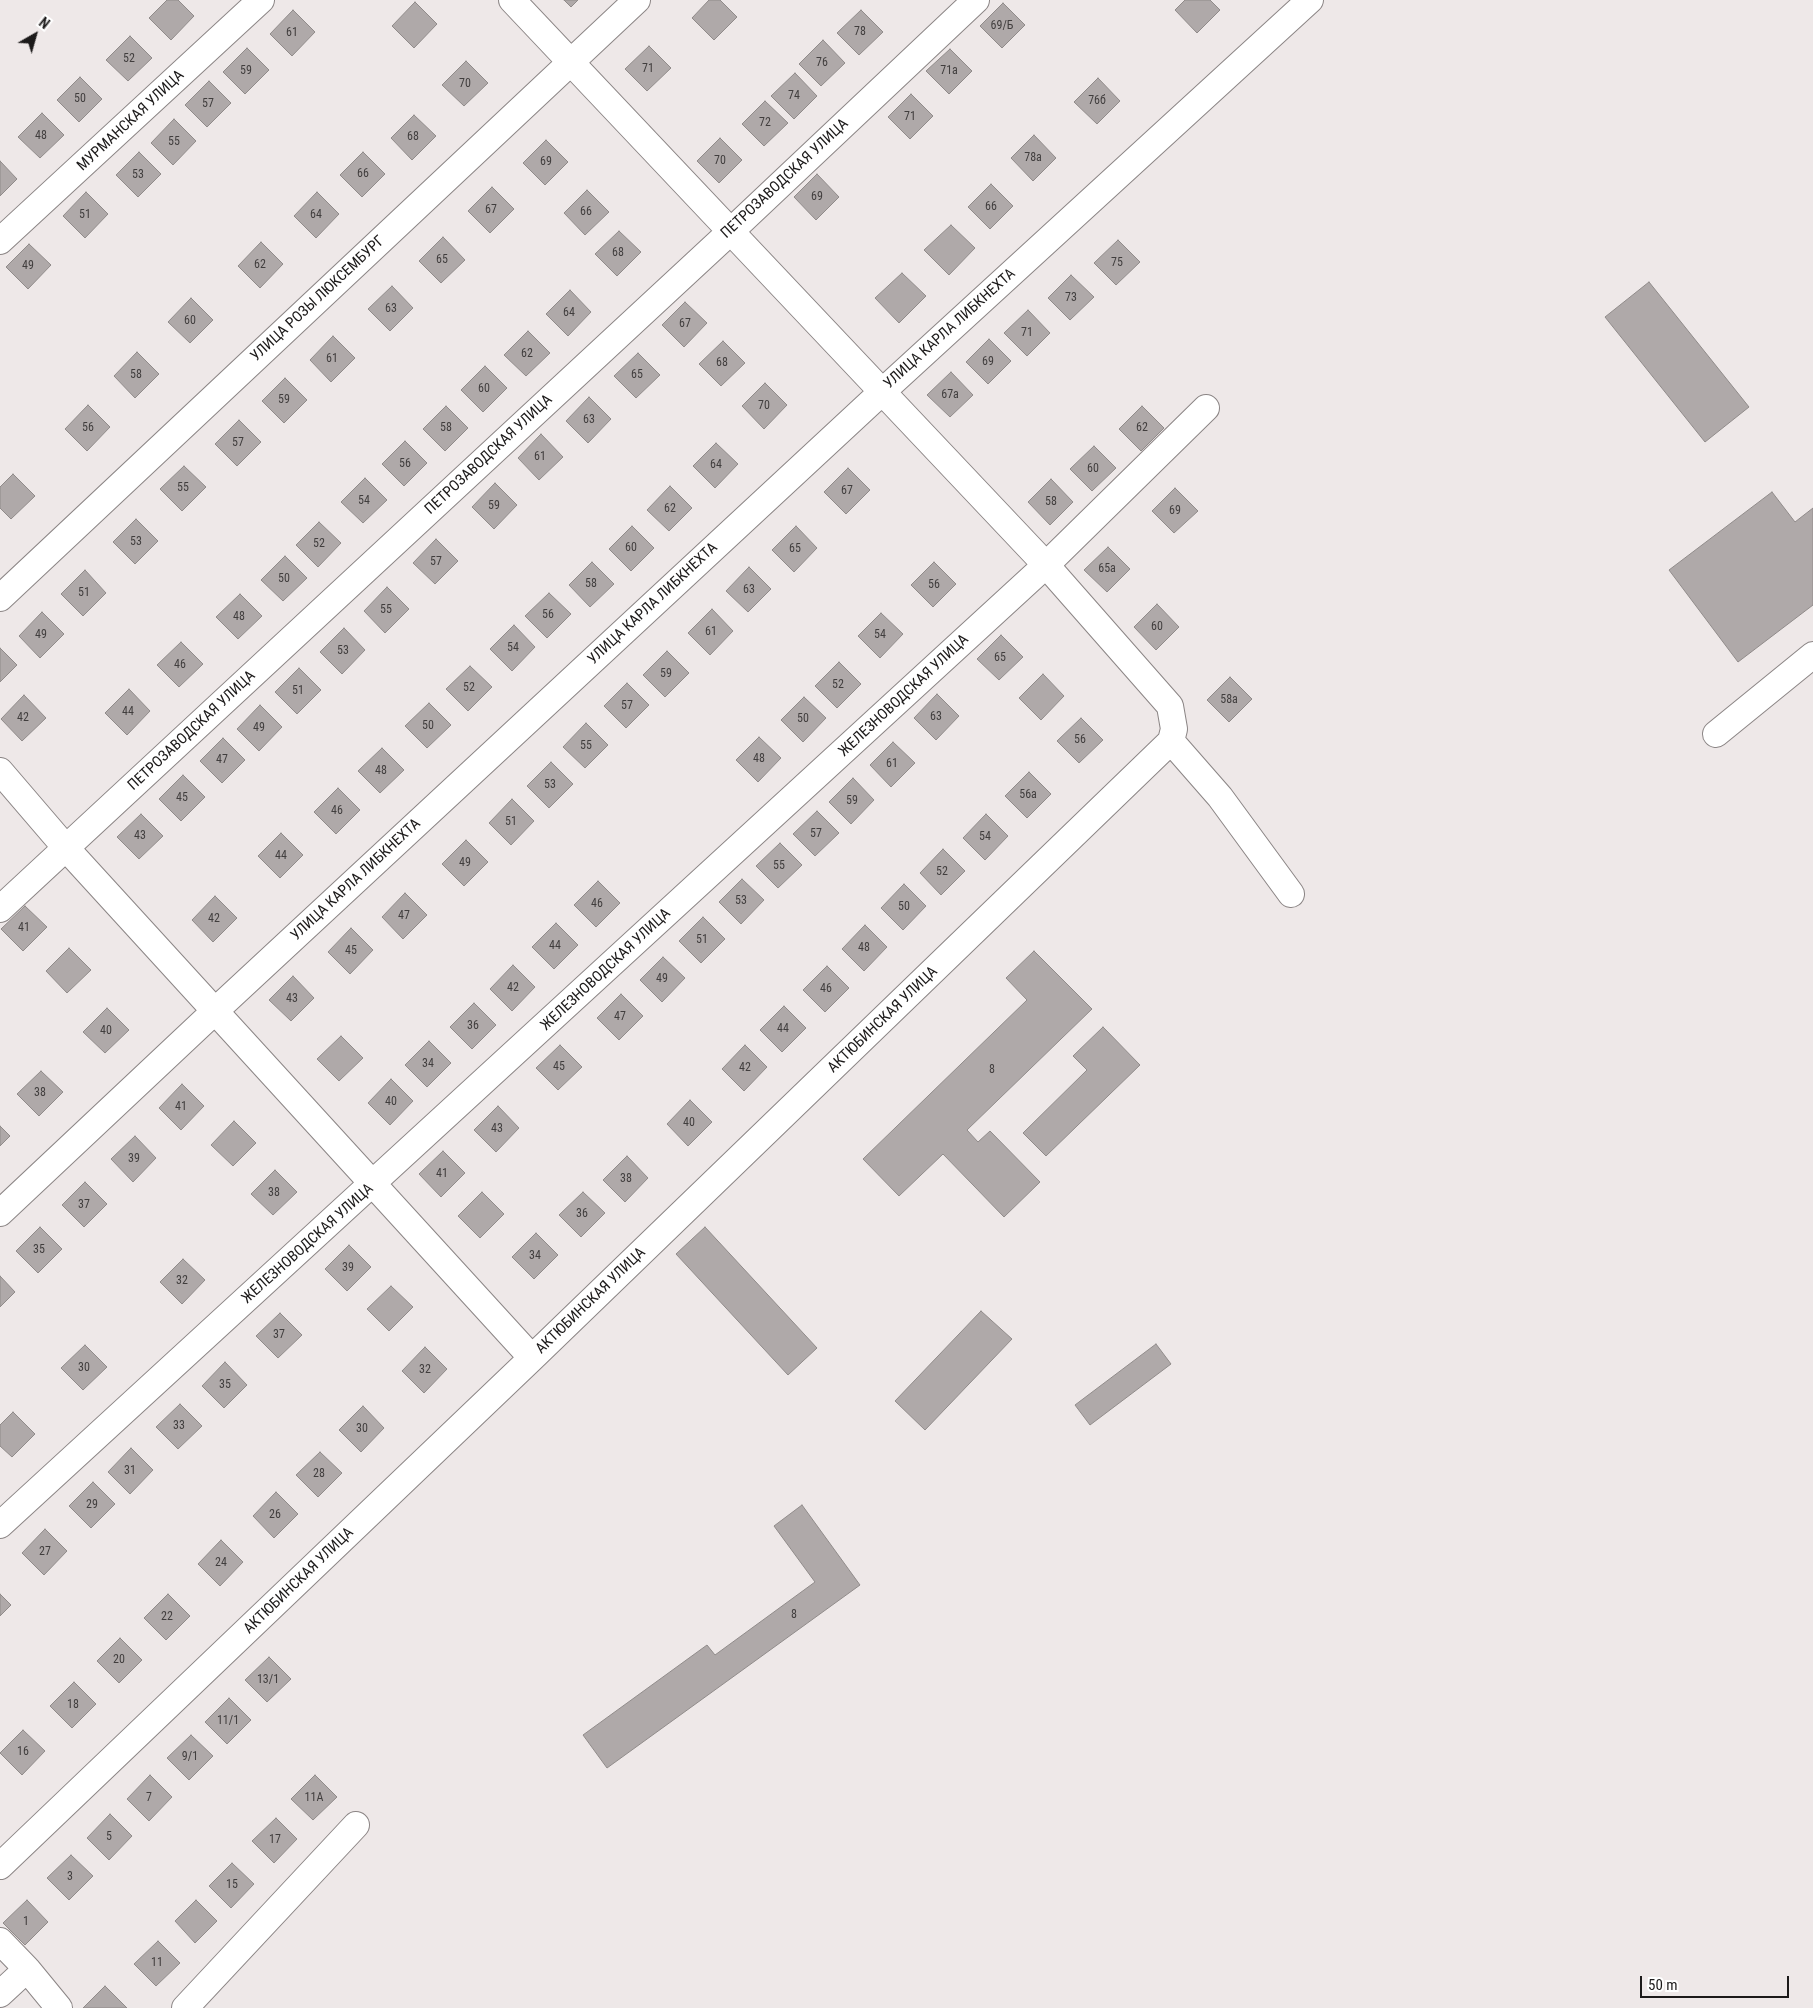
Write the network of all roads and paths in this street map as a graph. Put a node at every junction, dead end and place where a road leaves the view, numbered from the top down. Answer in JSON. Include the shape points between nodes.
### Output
{"nodes":[{"id":1,"x":261,"y":0,"type":"edge"},
{"id":2,"x":512,"y":0,"type":"edge"},
{"id":3,"x":636,"y":0,"type":"edge"},
{"id":4,"x":976,"y":0,"type":"edge"},
{"id":5,"x":1310,"y":0,"type":"edge"},
{"id":6,"x":569,"y":62,"type":"junction"},
{"id":7,"x":730,"y":232,"type":"junction"},
{"id":8,"x":0,"y":241,"type":"edge"},
{"id":9,"x":882,"y":391,"type":"junction"},
{"id":10,"x":1206,"y":408,"type":"dead end"},
{"id":11,"x":1046,"y":566,"type":"junction"},
{"id":12,"x":0,"y":598,"type":"edge"},
{"id":13,"x":1813,"y":655,"type":"edge"},
{"id":14,"x":1716,"y":734,"type":"dead end"},
{"id":15,"x":1172,"y":735,"type":"junction"},
{"id":16,"x":0,"y":771,"type":"edge"},
{"id":17,"x":66,"y":848,"type":"junction"},
{"id":18,"x":1291,"y":894,"type":"dead end"},
{"id":19,"x":0,"y":909,"type":"edge"},
{"id":20,"x":215,"y":1011,"type":"junction"},
{"id":21,"x":373,"y":1184,"type":"junction"},
{"id":22,"x":0,"y":1213,"type":"edge"},
{"id":23,"x":532,"y":1358,"type":"junction"},
{"id":24,"x":0,"y":1525,"type":"edge"},
{"id":25,"x":356,"y":1825,"type":"dead end"},
{"id":26,"x":0,"y":1866,"type":"edge"},
{"id":27,"x":0,"y":1941,"type":"edge"},
{"id":28,"x":27,"y":1969,"type":"junction"},
{"id":29,"x":0,"y":1994,"type":"edge"},
{"id":30,"x":59,"y":2008,"type":"edge"},
{"id":31,"x":184,"y":2008,"type":"edge"}],
"edges":[{"from":1,"to":8,"type":"street","name":"МУРМАНСКАЯ УЛИЦА"},
{"from":2,"to":6,"type":"street"},
{"from":3,"to":6,"type":"street","name":"УЛИЦА РОЗЫ ЛЮКСЕМБУРГ"},
{"from":4,"to":7,"type":"street","name":"ПЕТРОЗАВОДСКАЯ УЛИЦА"},
{"from":5,"to":9,"type":"street","name":"УЛИЦА КАРЛА ЛИБКНЕХТА"},
{"from":6,"to":7,"type":"street"},
{"from":6,"to":12,"type":"street","name":"УЛИЦА РОЗЫ ЛЮКСЕМБУРГ"},
{"from":7,"to":9,"type":"street"},
{"from":7,"to":17,"type":"street","name":"ПЕТРОЗАВОДСКАЯ УЛИЦА"},
{"from":9,"to":11,"type":"street"},
{"from":9,"to":20,"type":"street","name":"УЛИЦА КАРЛА ЛИБКНЕХТА"},
{"from":10,"to":11,"type":"street","name":"ЖЕЛЕЗНОВОДСКАЯ УЛИЦА"},
{"from":11,"to":15,"type":"street","via":[[1170,706]]},
{"from":11,"to":21,"type":"street","name":"ЖЕЛЕЗНОВОДСКАЯ УЛИЦА"},
{"from":13,"to":14,"type":"street"},
{"from":15,"to":18,"type":"street"},
{"from":15,"to":23,"type":"street","name":"АКТЮБИНСКАЯ УЛИЦА"},
{"from":16,"to":17,"type":"street"},
{"from":17,"to":19,"type":"street","name":"ПЕТРОЗАВОДСКАЯ УЛИЦА"},
{"from":17,"to":20,"type":"street"},
{"from":20,"to":21,"type":"street"},
{"from":20,"to":22,"type":"street","name":"УЛИЦА КАРЛА ЛИБКНЕХТА"},
{"from":21,"to":23,"type":"street"},
{"from":21,"to":24,"type":"street","name":"ЖЕЛЕЗНОВОДСКАЯ УЛИЦА"},
{"from":23,"to":26,"type":"street","name":"АКТЮБИНСКАЯ УЛИЦА"},
{"from":25,"to":31,"type":"street"},
{"from":27,"to":28,"type":"street"},
{"from":28,"to":29,"type":"street"},
{"from":28,"to":30,"type":"street"}]}
